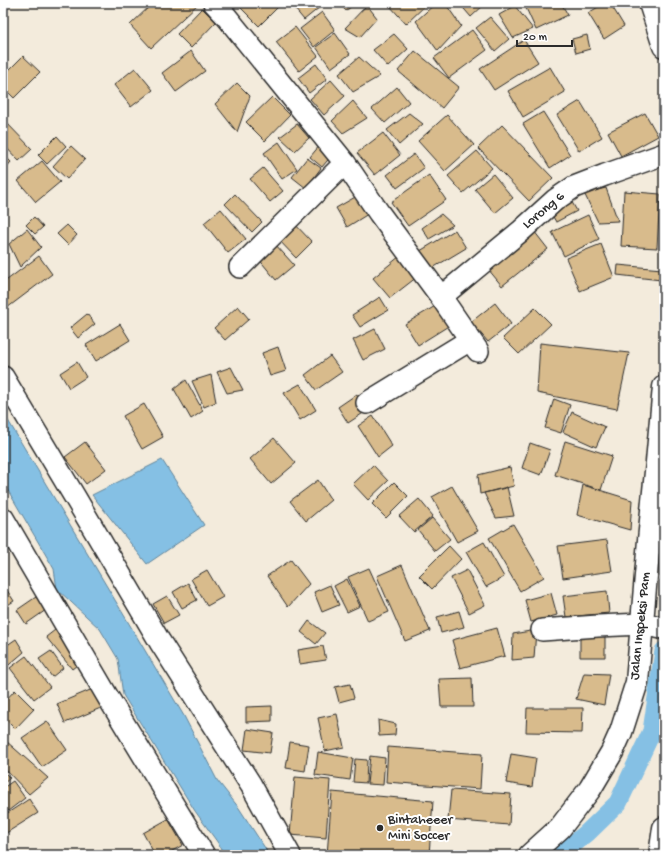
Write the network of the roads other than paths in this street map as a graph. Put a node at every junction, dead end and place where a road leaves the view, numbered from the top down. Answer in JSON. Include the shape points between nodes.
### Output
{"nodes":[{"id":1,"x":214,"y":3,"type":"edge"},
{"id":2,"x":650,"y":3,"type":"edge"},
{"id":3,"x":664,"y":46,"type":"edge"},
{"id":4,"x":664,"y":154,"type":"edge"},
{"id":5,"x":345,"y":163,"type":"junction"},
{"id":6,"x":240,"y":267,"type":"dead end"},
{"id":7,"x":441,"y":297,"type":"junction"},
{"id":8,"x":3,"y":377,"type":"edge"},
{"id":9,"x":664,"y":387,"type":"edge"},
{"id":10,"x":367,"y":403,"type":"dead end"},
{"id":11,"x":3,"y":518,"type":"edge"},
{"id":12,"x":642,"y":624,"type":"junction"},
{"id":13,"x":664,"y":628,"type":"edge"},
{"id":14,"x":542,"y":630,"type":"dead end"},
{"id":15,"x":664,"y":828,"type":"edge"},
{"id":16,"x":204,"y":855,"type":"edge"},
{"id":17,"x":290,"y":855,"type":"edge"},
{"id":18,"x":530,"y":855,"type":"edge"},
{"id":19,"x":660,"y":855,"type":"edge"}],
"edges":[{"from":1,"to":5,"type":"street"},
{"from":2,"to":3,"type":"main road"},
{"from":4,"to":7,"type":"street","name":"Lorong 6","via":[[574,187],[554,200]]},
{"from":5,"to":6,"type":"street"},
{"from":5,"to":7,"type":"street"},
{"from":7,"to":10,"type":"street","via":[[474,346]]},
{"from":8,"to":17,"type":"street","via":[[160,642],[251,785]]},
{"from":9,"to":12,"type":"main road","name":"Jalan Inspeksi Pam"},
{"from":11,"to":16,"type":"street"},
{"from":12,"to":13,"type":"main road"},
{"from":12,"to":14,"type":"street"},
{"from":12,"to":18,"type":"main road","name":"Jalan Inspeksi Pam","via":[[637,682],[612,752],[590,789],[560,828]]},
{"from":15,"to":19,"type":"main road"}]}
